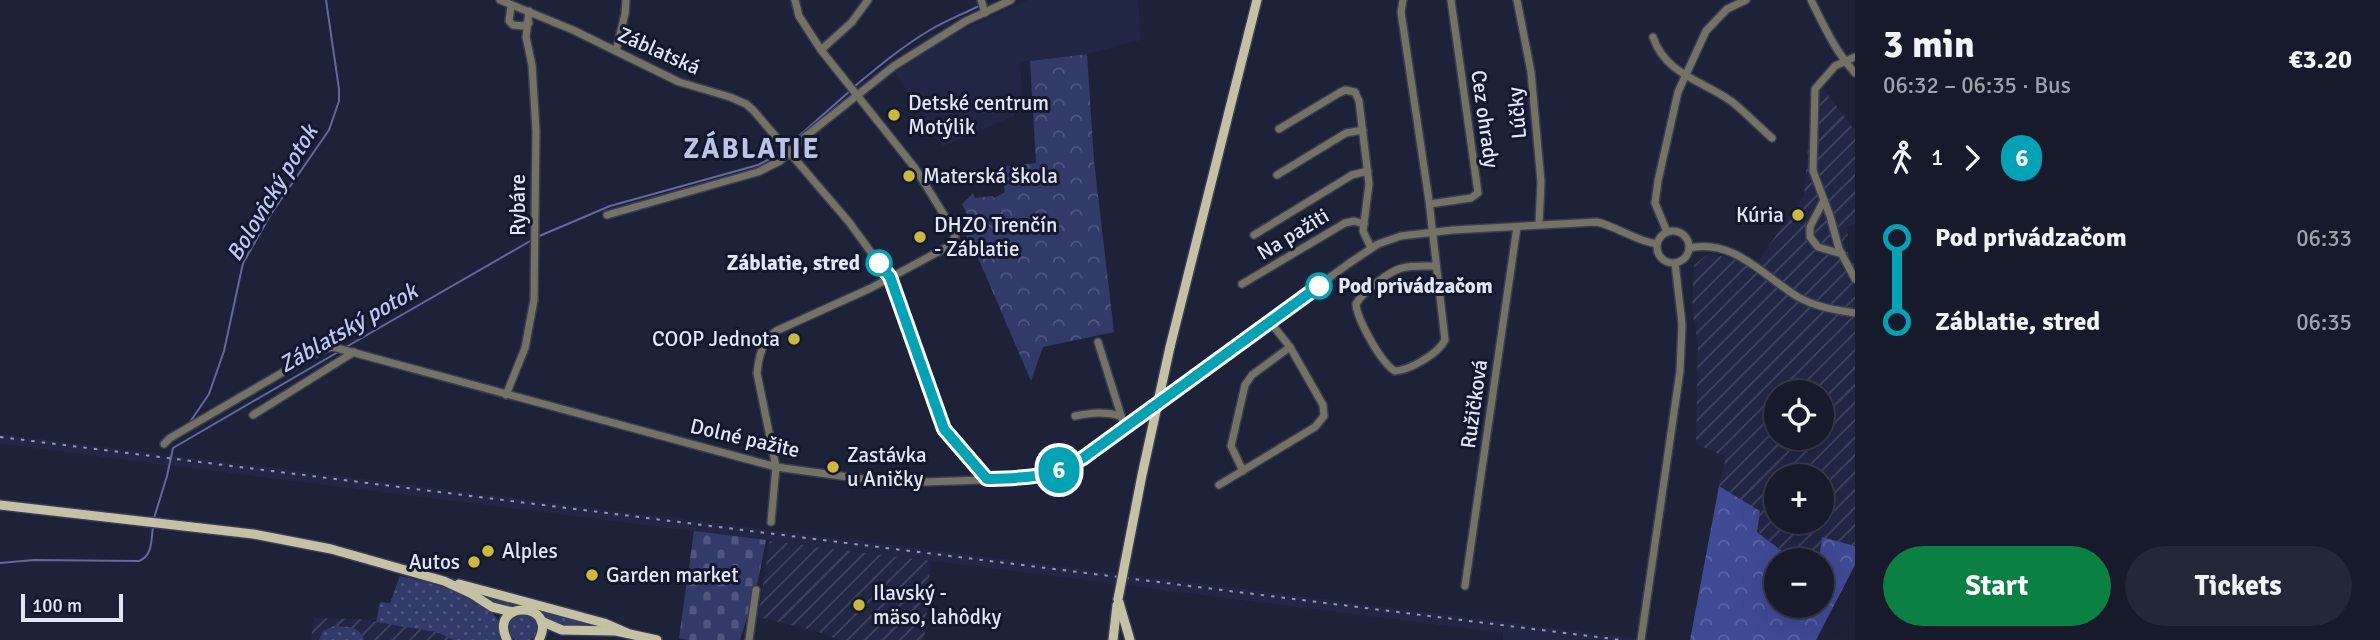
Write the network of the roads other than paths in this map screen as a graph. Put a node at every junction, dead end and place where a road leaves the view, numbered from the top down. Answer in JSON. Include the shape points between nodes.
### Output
{"nodes":[{"id":1,"x":500,"y":0,"type":"edge"},
{"id":2,"x":626,"y":0,"type":"edge"},
{"id":3,"x":795,"y":0,"type":"edge"},
{"id":4,"x":868,"y":0,"type":"edge"},
{"id":5,"x":981,"y":0,"type":"edge"},
{"id":6,"x":1012,"y":0,"type":"edge"},
{"id":7,"x":1257,"y":0,"type":"edge"},
{"id":8,"x":1403,"y":0,"type":"edge"},
{"id":9,"x":1451,"y":0,"type":"edge"},
{"id":10,"x":1517,"y":0,"type":"edge"},
{"id":11,"x":1746,"y":0,"type":"edge"},
{"id":12,"x":1811,"y":0,"type":"edge"},
{"id":13,"x":511,"y":6,"type":"junction"},
{"id":14,"x":530,"y":11,"type":"junction"},
{"id":15,"x":984,"y":11,"type":"junction"},
{"id":16,"x":529,"y":23,"type":"junction"},
{"id":17,"x":1653,"y":37,"type":"dead end"},
{"id":18,"x":821,"y":50,"type":"junction"},
{"id":19,"x":616,"y":51,"type":"junction"},
{"id":20,"x":1855,"y":57,"type":"edge"},
{"id":21,"x":1844,"y":61,"type":"junction"},
{"id":22,"x":1855,"y":73,"type":"edge"},
{"id":23,"x":1686,"y":76,"type":"junction"},
{"id":24,"x":858,"y":93,"type":"junction"},
{"id":25,"x":1279,"y":129,"type":"dead end"},
{"id":26,"x":1363,"y":130,"type":"junction"},
{"id":27,"x":1772,"y":137,"type":"dead end"},
{"id":28,"x":790,"y":152,"type":"junction"},
{"id":29,"x":1368,"y":171,"type":"junction"},
{"id":30,"x":1277,"y":175,"type":"dead end"},
{"id":31,"x":1824,"y":200,"type":"junction"},
{"id":32,"x":1430,"y":204,"type":"junction"},
{"id":33,"x":607,"y":215,"type":"dead end"},
{"id":34,"x":1364,"y":224,"type":"junction"},
{"id":35,"x":1539,"y":224,"type":"junction"},
{"id":36,"x":1517,"y":226,"type":"junction"},
{"id":37,"x":1433,"y":232,"type":"junction"},
{"id":38,"x":1667,"y":232,"type":"junction"},
{"id":39,"x":1254,"y":234,"type":"dead end"},
{"id":40,"x":1657,"y":244,"type":"junction"},
{"id":41,"x":1371,"y":248,"type":"junction"},
{"id":42,"x":1689,"y":248,"type":"junction"},
{"id":43,"x":1842,"y":254,"type":"junction"},
{"id":44,"x":1675,"y":263,"type":"junction"},
{"id":45,"x":1436,"y":266,"type":"junction"},
{"id":46,"x":890,"y":277,"type":"junction"},
{"id":47,"x":1855,"y":279,"type":"edge"},
{"id":48,"x":1242,"y":285,"type":"dead end"},
{"id":49,"x":1855,"y":313,"type":"edge"},
{"id":50,"x":1270,"y":322,"type":"junction"},
{"id":51,"x":1098,"y":342,"type":"dead end"},
{"id":52,"x":1290,"y":347,"type":"junction"},
{"id":53,"x":352,"y":352,"type":"junction"},
{"id":54,"x":506,"y":395,"type":"junction"},
{"id":55,"x":253,"y":415,"type":"dead end"},
{"id":56,"x":1075,"y":416,"type":"dead end"},
{"id":57,"x":1121,"y":416,"type":"junction"},
{"id":58,"x":1125,"y":428,"type":"junction"},
{"id":59,"x":164,"y":444,"type":"dead end"},
{"id":60,"x":776,"y":467,"type":"junction"},
{"id":61,"x":1243,"y":471,"type":"junction"},
{"id":62,"x":987,"y":479,"type":"junction"},
{"id":63,"x":1219,"y":485,"type":"dead end"},
{"id":64,"x":0,"y":505,"type":"edge"},
{"id":65,"x":771,"y":522,"type":"dead end"},
{"id":66,"x":444,"y":581,"type":"junction"},
{"id":67,"x":1465,"y":586,"type":"dead end"},
{"id":68,"x":756,"y":590,"type":"dead end"},
{"id":69,"x":1118,"y":600,"type":"junction"},
{"id":70,"x":492,"y":607,"type":"junction"},
{"id":71,"x":513,"y":612,"type":"junction"},
{"id":72,"x":541,"y":621,"type":"junction"},
{"id":73,"x":504,"y":625,"type":"junction"},
{"id":74,"x":562,"y":630,"type":"junction"},
{"id":75,"x":627,"y":633,"type":"junction"},
{"id":76,"x":540,"y":639,"type":"edge"},
{"id":77,"x":507,"y":640,"type":"edge"},
{"id":78,"x":657,"y":640,"type":"edge"},
{"id":79,"x":749,"y":640,"type":"edge"},
{"id":80,"x":1113,"y":640,"type":"edge"},
{"id":81,"x":1130,"y":640,"type":"edge"},
{"id":82,"x":1641,"y":640,"type":"edge"}],
"edges":[{"from":1,"to":13,"type":"street","name":"Záblatská"},
{"from":2,"to":19,"type":"street"},
{"from":3,"to":18,"type":"street","via":[[799,16]]},
{"from":4,"to":18,"type":"street"},
{"from":5,"to":15,"type":"street"},
{"from":6,"to":15,"type":"street"},
{"from":7,"to":69,"type":"main road","bridge":true,"via":[[1170,347]]},
{"from":8,"to":32,"type":"street","via":[[1401,12]]},
{"from":9,"to":32,"type":"street","name":"Cez ohrady","via":[[1478,192],[1471,198]]},
{"from":10,"to":35,"type":"street","name":"Lúčky","via":[[1531,72],[1541,182]]},
{"from":11,"to":23,"type":"street","via":[[1727,9],[1706,31]]},
{"from":12,"to":21,"type":"street"},
{"from":13,"to":14,"type":"street","name":"Záblatská"},
{"from":13,"to":16,"type":"street","via":[[513,25]]},
{"from":14,"to":16,"type":"street","name":"Rybáre"},
{"from":14,"to":19,"type":"street","name":"Záblatská"},
{"from":15,"to":24,"type":"street"},
{"from":16,"to":54,"type":"street","name":"Rybáre","via":[[526,37],[536,131],[534,300],[525,348]]},
{"from":17,"to":23,"type":"street","via":[[1670,65]]},
{"from":18,"to":24,"type":"street"},
{"from":19,"to":28,"type":"street","name":"Záblatská","via":[[679,82],[746,104]]},
{"from":20,"to":21,"type":"street"},
{"from":21,"to":22,"type":"street"},
{"from":21,"to":31,"type":"street","via":[[1815,89],[1813,171]]},
{"from":23,"to":27,"type":"street","via":[[1732,102]]},
{"from":23,"to":38,"type":"street","via":[[1678,92],[1656,192],[1655,203]]},
{"from":24,"to":28,"type":"street"},
{"from":24,"to":46,"type":"street","via":[[915,168],[955,237],[949,246]]},
{"from":25,"to":26,"type":"street","name":"Na pažiti","via":[[1351,90],[1358,95]]},
{"from":26,"to":29,"type":"street","name":"Na pažiti"},
{"from":26,"to":30,"type":"street","via":[[1346,133]]},
{"from":28,"to":33,"type":"street","via":[[758,172]]},
{"from":28,"to":46,"type":"street","name":"Záblatská"},
{"from":29,"to":34,"type":"street","name":"Na pažiti"},
{"from":29,"to":39,"type":"street","name":"Na pažiti","via":[[1352,174]]},
{"from":31,"to":43,"type":"street"},
{"from":31,"to":43,"type":"street","via":[[1810,227],[1810,237],[1818,247]]},
{"from":32,"to":37,"type":"street"},
{"from":34,"to":41,"type":"street","name":"Na pažiti"},
{"from":34,"to":48,"type":"street","name":"Na pažiti","via":[[1345,223]]},
{"from":35,"to":36,"type":"street","name":"Dolné pažite"},
{"from":35,"to":40,"type":"street","name":"Dolné pažite","via":[[1597,222]]},
{"from":36,"to":37,"type":"street","name":"Dolné pažite"},
{"from":36,"to":67,"type":"street","name":"Ružičková"},
{"from":37,"to":41,"type":"street","name":"Dolné pažite","via":[[1401,236]]},
{"from":37,"to":45,"type":"street"},
{"from":38,"to":40,"type":"street"},
{"from":38,"to":42,"type":"street","via":[[1681,233]]},
{"from":40,"to":44,"type":"street","via":[[1661,258]]},
{"from":41,"to":50,"type":"street","name":"Dolné pažite"},
{"from":42,"to":44,"type":"street"},
{"from":42,"to":49,"type":"street","via":[[1720,247],[1739,255],[1799,298]]},
{"from":43,"to":47,"type":"street"},
{"from":44,"to":82,"type":"street","via":[[1682,324],[1680,371]]},
{"from":45,"to":45,"type":"street","via":[[1396,271],[1356,304],[1384,361],[1395,371],[1444,344]]},
{"from":46,"to":60,"type":"street","via":[[776,331],[762,346],[757,373]]},
{"from":46,"to":62,"type":"street","name":"Záblatská","via":[[944,429]]},
{"from":50,"to":52,"type":"street"},
{"from":50,"to":58,"type":"street","name":"Dolné pažite"},
{"from":51,"to":57,"type":"street"},
{"from":52,"to":61,"type":"street","via":[[1245,385],[1231,446]]},
{"from":52,"to":61,"type":"street","via":[[1323,405],[1324,415],[1315,427]]},
{"from":53,"to":54,"type":"street","name":"Dolné pažite"},
{"from":53,"to":55,"type":"street"},
{"from":53,"to":59,"type":"street","name":"Dolné pažite","via":[[339,347],[321,350]]},
{"from":54,"to":60,"type":"street","name":"Dolné pažite"},
{"from":56,"to":57,"type":"street","via":[[1094,412]]},
{"from":57,"to":58,"type":"street"},
{"from":58,"to":62,"type":"street","name":"Dolné pažite","via":[[1063,469],[1033,478]]},
{"from":60,"to":62,"type":"street","name":"Dolné pažite","via":[[863,479]]},
{"from":60,"to":65,"type":"street"},
{"from":61,"to":63,"type":"street"},
{"from":64,"to":66,"type":"main road","via":[[253,534],[343,552]]},
{"from":66,"to":70,"type":"main road"},
{"from":66,"to":75,"type":"main road"},
{"from":68,"to":79,"type":"street"},
{"from":69,"to":80,"type":"main road"},
{"from":69,"to":81,"type":"main road"},
{"from":70,"to":71,"type":"main road"},
{"from":70,"to":73,"type":"main road"},
{"from":71,"to":72,"type":"main road","via":[[529,610]]},
{"from":71,"to":73,"type":"main road"},
{"from":72,"to":74,"type":"main road"},
{"from":72,"to":76,"type":"main road"},
{"from":73,"to":77,"type":"main road"},
{"from":74,"to":75,"type":"main road"},
{"from":74,"to":76,"type":"main road"},
{"from":75,"to":78,"type":"main road"}]}
